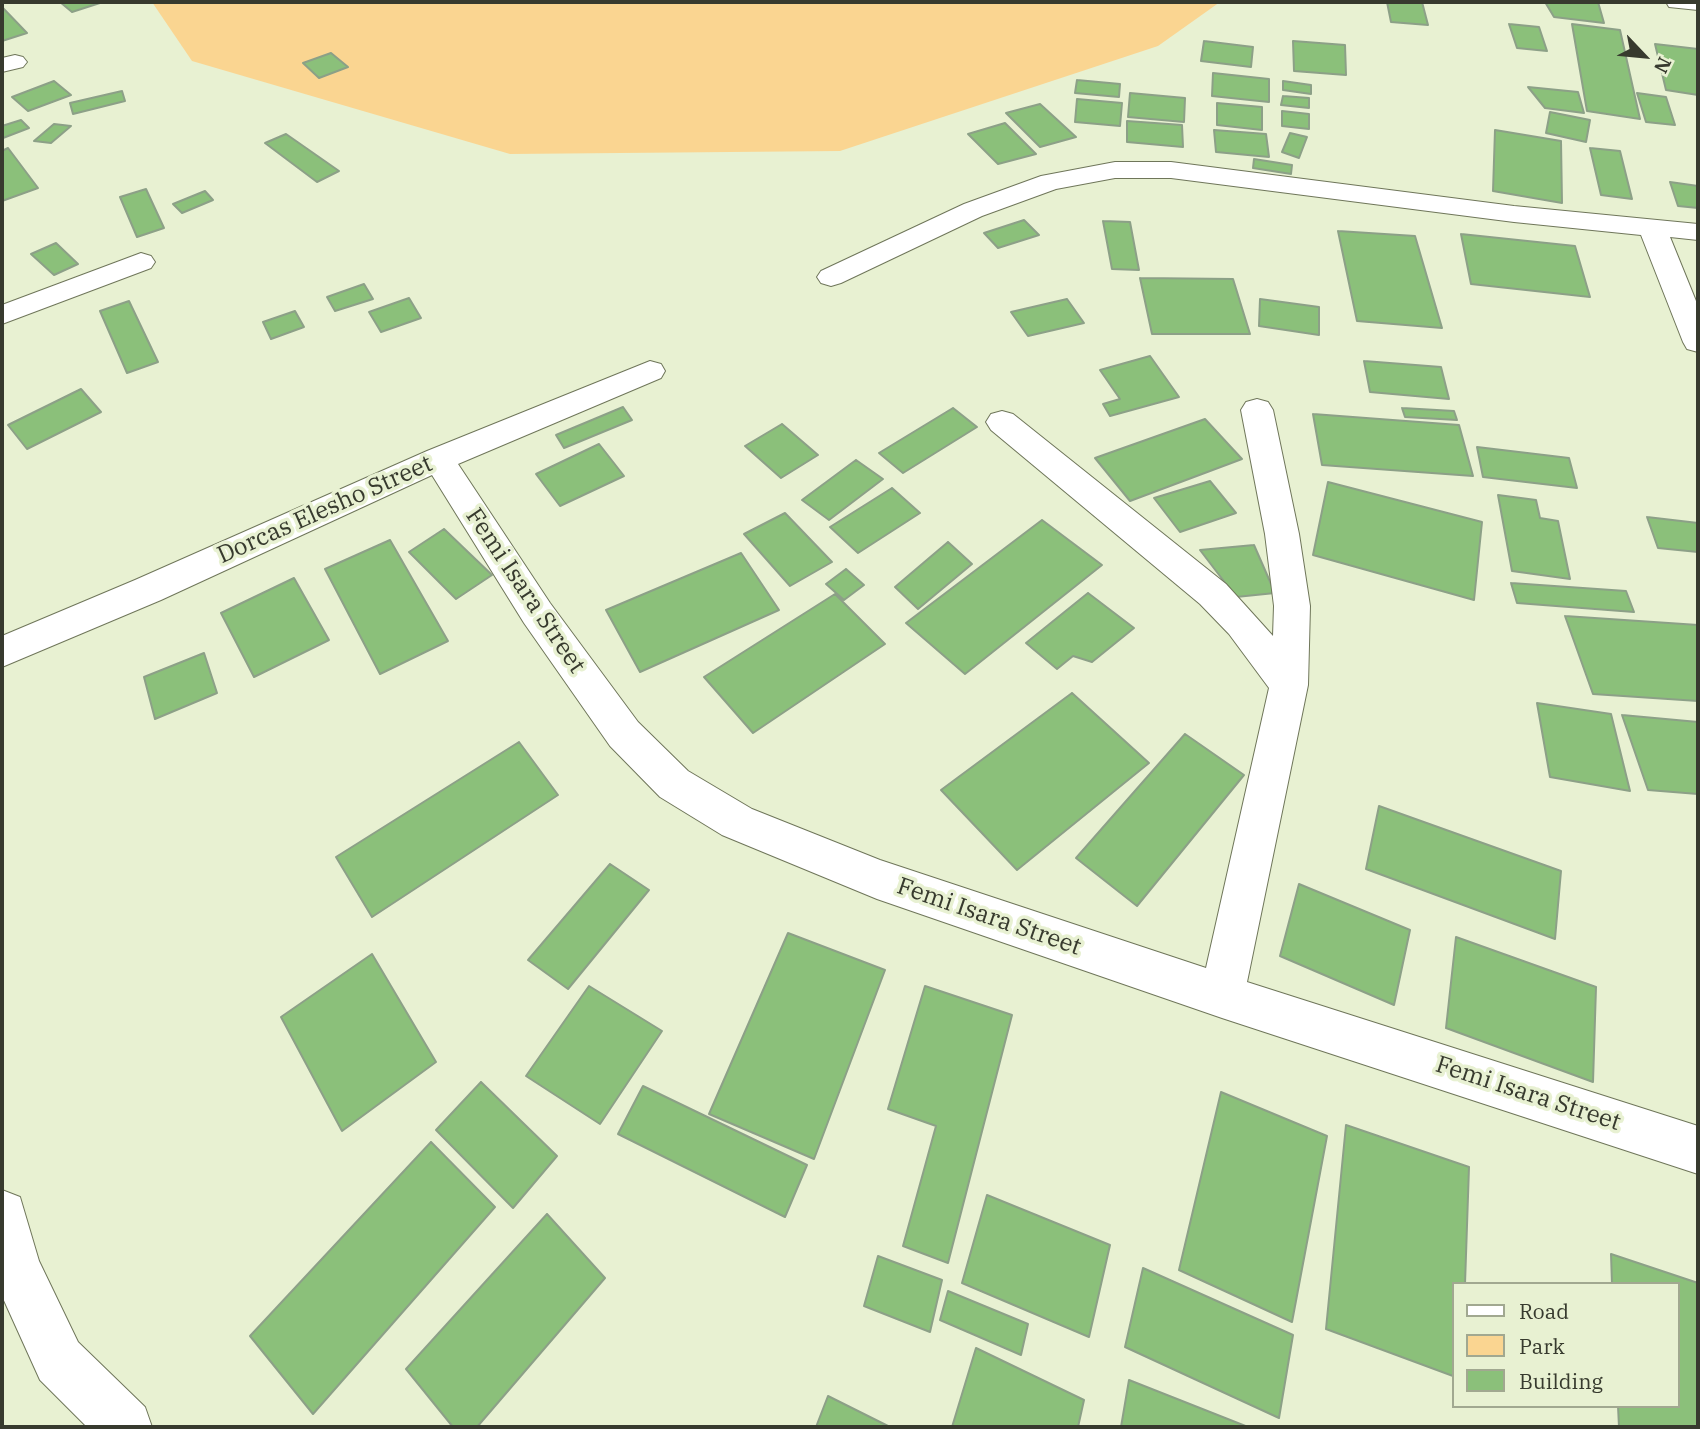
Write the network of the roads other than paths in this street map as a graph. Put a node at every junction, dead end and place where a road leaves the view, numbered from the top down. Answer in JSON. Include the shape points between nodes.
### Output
{"nodes":[{"id":1,"x":1677,"y":2,"type":"edge"},
{"id":2,"x":1698,"y":4,"type":"edge"},
{"id":3,"x":1652,"y":227,"type":"junction"},
{"id":4,"x":1698,"y":232,"type":"edge"},
{"id":5,"x":141,"y":262,"type":"dead end"},
{"id":6,"x":831,"y":277,"type":"dead end"},
{"id":7,"x":2,"y":315,"type":"edge"},
{"id":8,"x":1698,"y":342,"type":"edge"},
{"id":9,"x":650,"y":371,"type":"dead end"},
{"id":10,"x":1257,"y":410,"type":"dead end"},
{"id":11,"x":1002,"y":422,"type":"dead end"},
{"id":12,"x":438,"y":459,"type":"junction"},
{"id":13,"x":2,"y":652,"type":"edge"},
{"id":14,"x":1289,"y":685,"type":"junction"},
{"id":15,"x":1222,"y":996,"type":"junction"},
{"id":16,"x":1698,"y":1150,"type":"edge"},
{"id":17,"x":2,"y":1215,"type":"edge"},
{"id":18,"x":125,"y":1427,"type":"edge"}],
"edges":[{"from":1,"to":2,"type":"street"},
{"from":3,"to":4,"type":"street"},
{"from":3,"to":6,"type":"street","via":[[1171,170],[1115,170],[1050,181],[974,210]]},
{"from":3,"to":8,"type":"street"},
{"from":5,"to":7,"type":"street"},
{"from":9,"to":12,"type":"street","name":"Dorcas Elesho Street"},
{"from":10,"to":14,"type":"street","via":[[1292,606]]},
{"from":11,"to":14,"type":"street","via":[[1213,594]]},
{"from":12,"to":13,"type":"street","name":"Dorcas Elesho Street"},
{"from":12,"to":15,"type":"street","name":"Femi Isara Street","via":[[537,613],[624,734],[674,784],[737,822],[877,879]]},
{"from":14,"to":15,"type":"street"},
{"from":15,"to":16,"type":"street","name":"Femi Isara Street"},
{"from":17,"to":18,"type":"street","via":[[15,1267],[59,1360]]}]}
